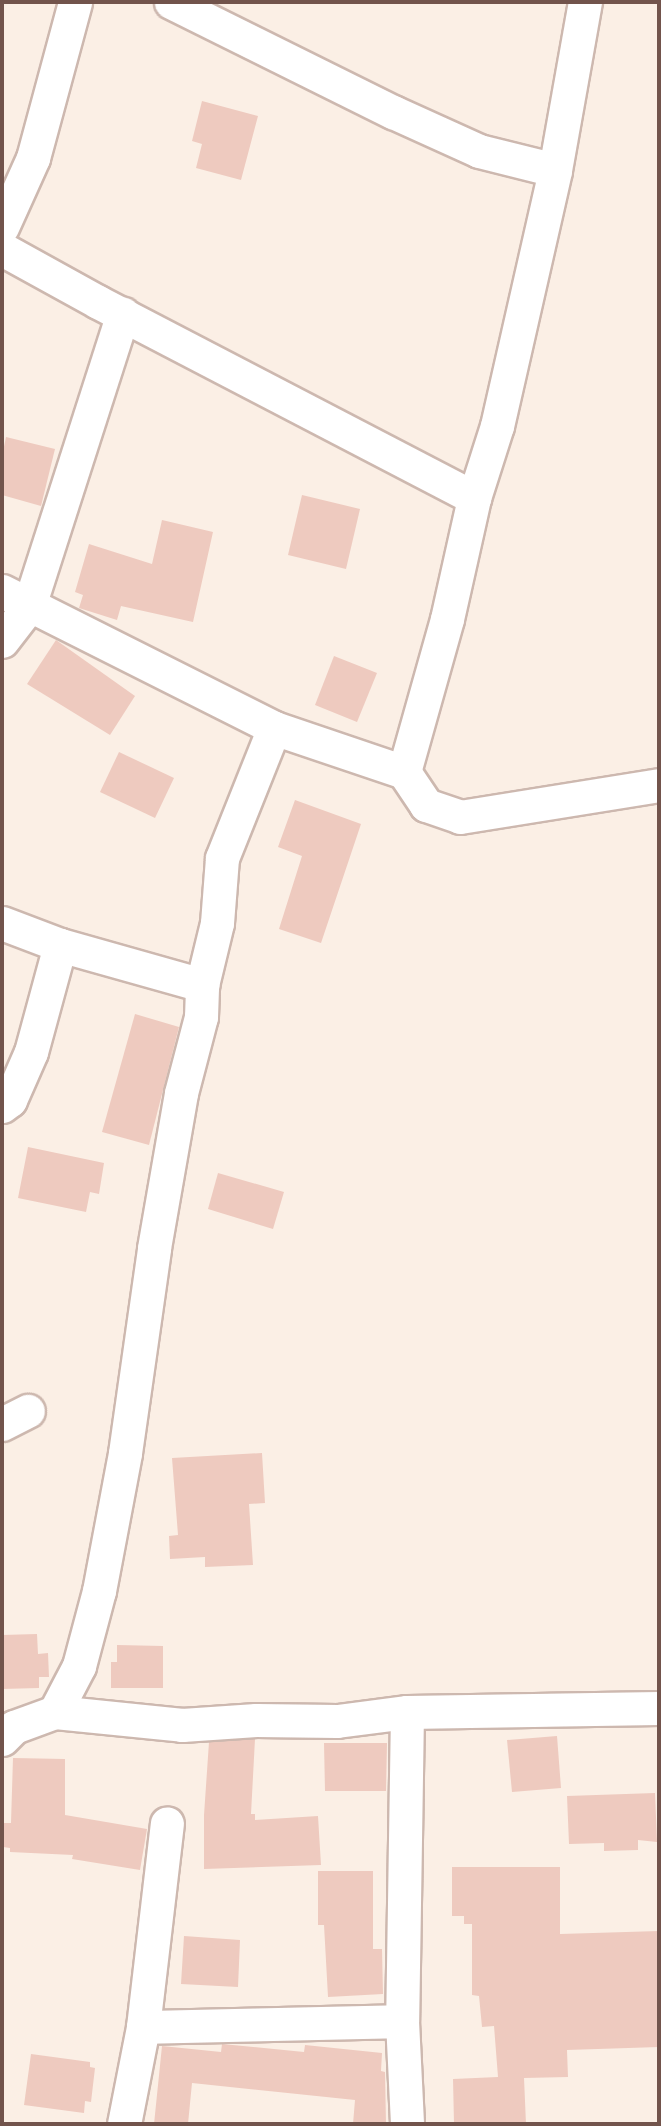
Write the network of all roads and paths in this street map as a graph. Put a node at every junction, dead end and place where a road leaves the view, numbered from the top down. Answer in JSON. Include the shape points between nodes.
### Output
{"nodes":[{"id":1,"x":75,"y":2,"type":"edge"},
{"id":2,"x":171,"y":2,"type":"edge"},
{"id":3,"x":585,"y":2,"type":"edge"},
{"id":4,"x":555,"y":170,"type":"junction"},
{"id":5,"x":2,"y":227,"type":"edge"},
{"id":6,"x":2,"y":248,"type":"edge"},
{"id":7,"x":123,"y":314,"type":"junction"},
{"id":8,"x":474,"y":498,"type":"junction"},
{"id":9,"x":16,"y":599,"type":"edge"},
{"id":10,"x":2,"y":641,"type":"edge"},
{"id":11,"x":274,"y":728,"type":"junction"},
{"id":12,"x":404,"y":772,"type":"junction"},
{"id":13,"x":659,"y":785,"type":"edge"},
{"id":14,"x":2,"y":923,"type":"edge"},
{"id":15,"x":61,"y":945,"type":"junction"},
{"id":16,"x":202,"y":985,"type":"junction"},
{"id":17,"x":2,"y":1106,"type":"edge"},
{"id":18,"x":659,"y":1708,"type":"edge"},
{"id":19,"x":55,"y":1712,"type":"junction"},
{"id":20,"x":407,"y":1712,"type":"junction"},
{"id":21,"x":2,"y":1740,"type":"edge"},
{"id":22,"x":167,"y":1823,"type":"dead end"},
{"id":23,"x":402,"y":2021,"type":"junction"},
{"id":24,"x":143,"y":2027,"type":"junction"},
{"id":25,"x":124,"y":2124,"type":"edge"},
{"id":26,"x":407,"y":2124,"type":"edge"}],
"edges":[{"from":1,"to":5,"type":"street","via":[[33,158]]},
{"from":2,"to":4,"type":"street","via":[[479,152]]},
{"from":3,"to":4,"type":"street"},
{"from":4,"to":8,"type":"street","via":[[496,426]]},
{"from":6,"to":7,"type":"street"},
{"from":7,"to":8,"type":"street"},
{"from":7,"to":9,"type":"street"},
{"from":8,"to":12,"type":"street","via":[[447,619]]},
{"from":9,"to":10,"type":"street"},
{"from":9,"to":11,"type":"street"},
{"from":11,"to":12,"type":"street"},
{"from":11,"to":16,"type":"street","via":[[222,858],[217,923]]},
{"from":12,"to":13,"type":"street","via":[[426,805],[460,817]]},
{"from":14,"to":15,"type":"street"},
{"from":15,"to":16,"type":"street"},
{"from":15,"to":17,"type":"street","via":[[31,1052],[10,1100]]},
{"from":16,"to":19,"type":"street","via":[[201,1017],[181,1093],[99,1591],[79,1667]]},
{"from":18,"to":20,"type":"street"},
{"from":19,"to":20,"type":"street","via":[[182,1725],[337,1721]]},
{"from":19,"to":21,"type":"street","via":[[13,1727]]},
{"from":20,"to":23,"type":"street"},
{"from":22,"to":24,"type":"street"},
{"from":23,"to":24,"type":"street"},
{"from":23,"to":26,"type":"street"},
{"from":24,"to":25,"type":"street"}]}
